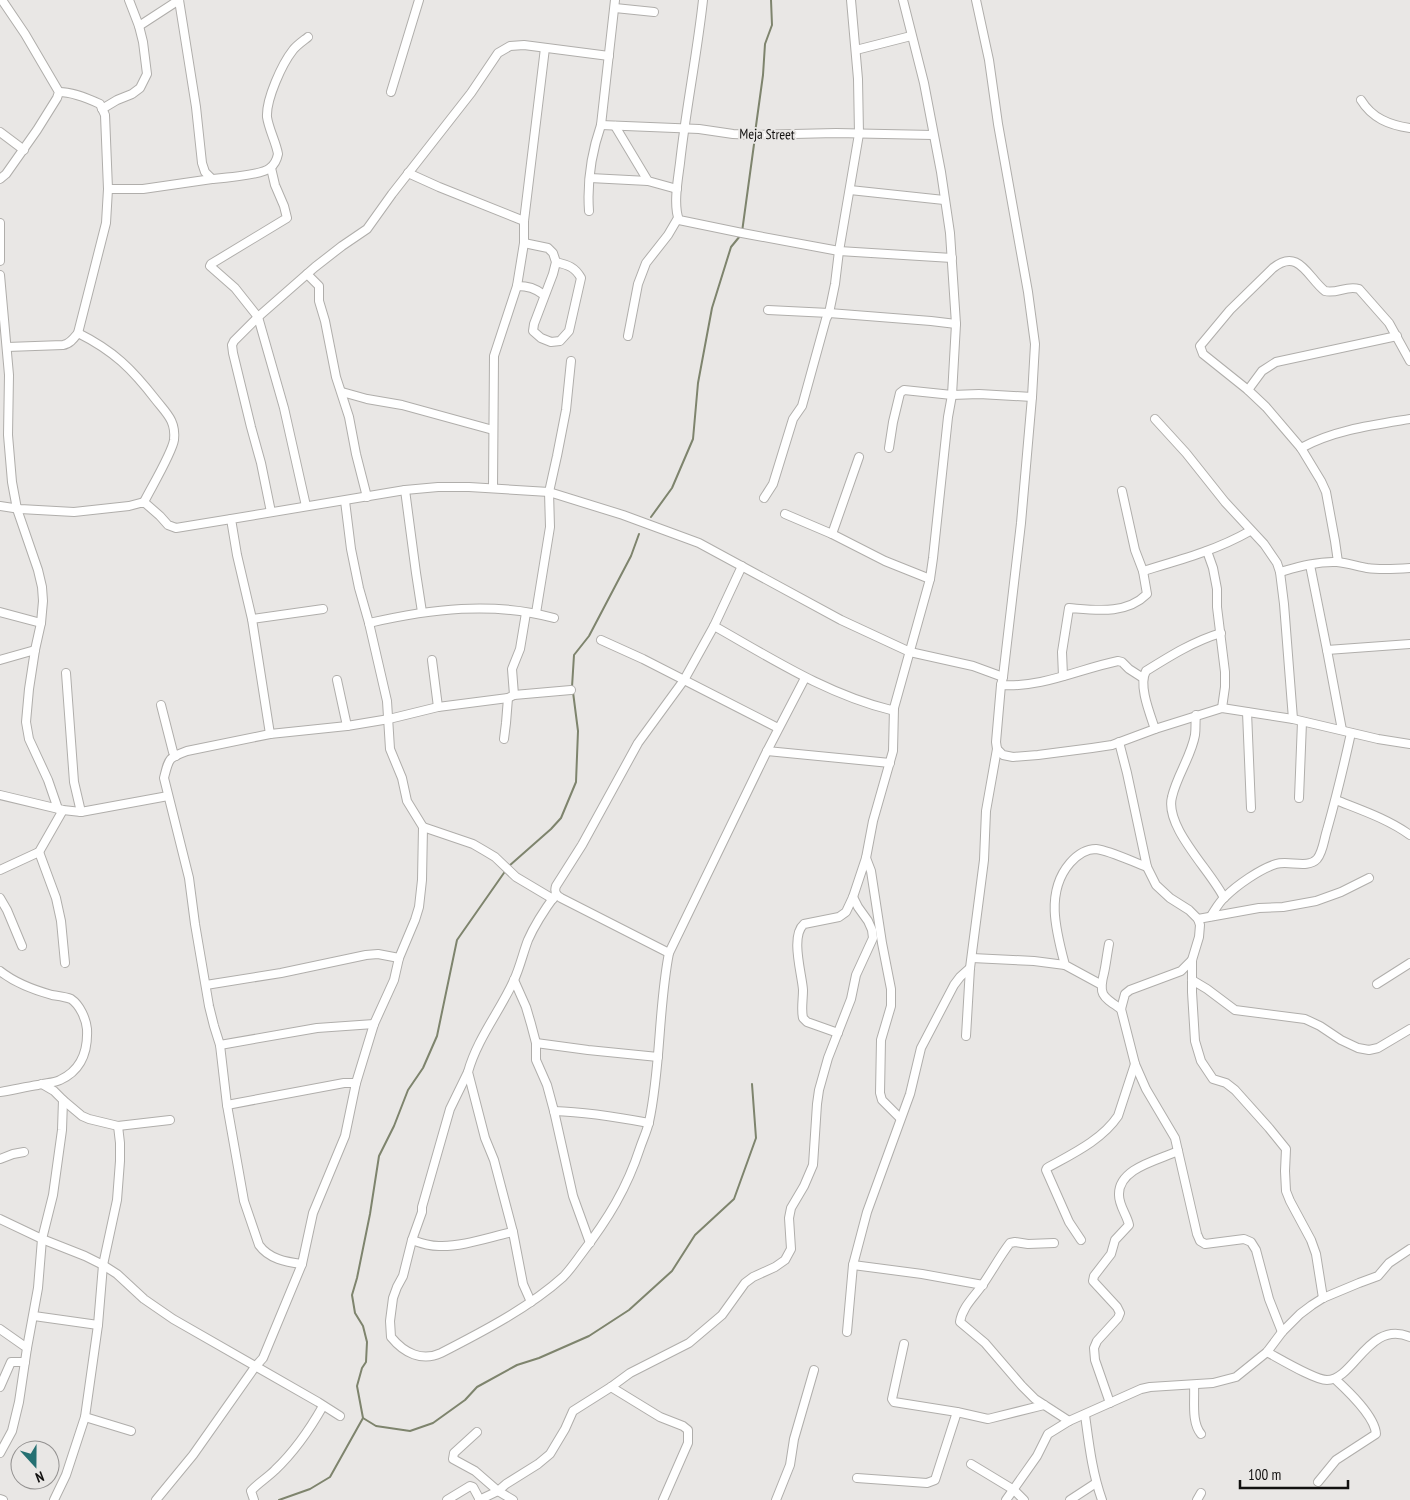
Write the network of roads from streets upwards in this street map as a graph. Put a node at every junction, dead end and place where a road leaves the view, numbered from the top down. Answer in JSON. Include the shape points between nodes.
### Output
{"nodes":[{"id":1,"x":2,"y":0,"type":"edge"},
{"id":2,"x":129,"y":0,"type":"edge"},
{"id":3,"x":179,"y":0,"type":"edge"},
{"id":4,"x":419,"y":0,"type":"edge"},
{"id":5,"x":703,"y":0,"type":"edge"},
{"id":6,"x":851,"y":0,"type":"edge"},
{"id":7,"x":903,"y":0,"type":"edge"},
{"id":8,"x":976,"y":0,"type":"edge"},
{"id":9,"x":615,"y":4,"type":"edge"},
{"id":10,"x":654,"y":12,"type":"dead end"},
{"id":11,"x":138,"y":26,"type":"junction"},
{"id":12,"x":911,"y":36,"type":"junction"},
{"id":13,"x":308,"y":37,"type":"dead end"},
{"id":14,"x":545,"y":48,"type":"junction"},
{"id":15,"x":856,"y":50,"type":"junction"},
{"id":16,"x":609,"y":56,"type":"junction"},
{"id":17,"x":59,"y":92,"type":"junction"},
{"id":18,"x":391,"y":92,"type":"dead end"},
{"id":19,"x":1361,"y":100,"type":"dead end"},
{"id":20,"x":102,"y":109,"type":"junction"},
{"id":21,"x":601,"y":125,"type":"junction"},
{"id":22,"x":615,"y":126,"type":"junction"},
{"id":23,"x":684,"y":128,"type":"junction"},
{"id":24,"x":1410,"y":128,"type":"edge"},
{"id":25,"x":0,"y":132,"type":"edge"},
{"id":26,"x":859,"y":134,"type":"junction"},
{"id":27,"x":933,"y":135,"type":"junction"},
{"id":28,"x":24,"y":150,"type":"junction"},
{"id":29,"x":271,"y":168,"type":"junction"},
{"id":30,"x":408,"y":173,"type":"junction"},
{"id":31,"x":590,"y":178,"type":"junction"},
{"id":32,"x":0,"y":179,"type":"edge"},
{"id":33,"x":212,"y":180,"type":"junction"},
{"id":34,"x":648,"y":181,"type":"junction"},
{"id":35,"x":108,"y":189,"type":"junction"},
{"id":36,"x":677,"y":189,"type":"junction"},
{"id":37,"x":850,"y":190,"type":"junction"},
{"id":38,"x":944,"y":200,"type":"junction"},
{"id":39,"x":589,"y":210,"type":"dead end"},
{"id":40,"x":678,"y":218,"type":"junction"},
{"id":41,"x":524,"y":221,"type":"junction"},
{"id":42,"x":0,"y":224,"type":"edge"},
{"id":43,"x":524,"y":242,"type":"junction"},
{"id":44,"x":839,"y":251,"type":"junction"},
{"id":45,"x":952,"y":258,"type":"junction"},
{"id":46,"x":0,"y":261,"type":"edge"},
{"id":47,"x":556,"y":262,"type":"junction"},
{"id":48,"x":307,"y":274,"type":"junction"},
{"id":49,"x":0,"y":275,"type":"edge"},
{"id":50,"x":517,"y":286,"type":"junction"},
{"id":51,"x":544,"y":295,"type":"junction"},
{"id":52,"x":768,"y":310,"type":"dead end"},
{"id":53,"x":829,"y":312,"type":"junction"},
{"id":54,"x":258,"y":317,"type":"junction"},
{"id":55,"x":956,"y":324,"type":"junction"},
{"id":56,"x":78,"y":333,"type":"junction"},
{"id":57,"x":628,"y":336,"type":"dead end"},
{"id":58,"x":1397,"y":336,"type":"junction"},
{"id":59,"x":6,"y":348,"type":"junction"},
{"id":60,"x":571,"y":361,"type":"dead end"},
{"id":61,"x":1410,"y":362,"type":"edge"},
{"id":62,"x":0,"y":374,"type":"edge"},
{"id":63,"x":9,"y":375,"type":"junction"},
{"id":64,"x":1248,"y":390,"type":"junction"},
{"id":65,"x":342,"y":392,"type":"junction"},
{"id":66,"x":952,"y":395,"type":"junction"},
{"id":67,"x":1032,"y":397,"type":"junction"},
{"id":68,"x":1155,"y":419,"type":"dead end"},
{"id":69,"x":1410,"y":419,"type":"edge"},
{"id":70,"x":493,"y":430,"type":"junction"},
{"id":71,"x":889,"y":448,"type":"dead end"},
{"id":72,"x":1301,"y":448,"type":"junction"},
{"id":73,"x":860,"y":457,"type":"dead end"},
{"id":74,"x":493,"y":488,"type":"junction"},
{"id":75,"x":405,"y":490,"type":"junction"},
{"id":76,"x":1122,"y":491,"type":"dead end"},
{"id":77,"x":549,"y":492,"type":"junction"},
{"id":78,"x":367,"y":497,"type":"junction"},
{"id":79,"x":764,"y":498,"type":"dead end"},
{"id":80,"x":345,"y":500,"type":"junction"},
{"id":81,"x":144,"y":502,"type":"junction"},
{"id":82,"x":0,"y":506,"type":"edge"},
{"id":83,"x":306,"y":506,"type":"junction"},
{"id":84,"x":17,"y":509,"type":"junction"},
{"id":85,"x":271,"y":512,"type":"junction"},
{"id":86,"x":785,"y":514,"type":"dead end"},
{"id":87,"x":231,"y":519,"type":"junction"},
{"id":88,"x":1250,"y":531,"type":"junction"},
{"id":89,"x":832,"y":534,"type":"junction"},
{"id":90,"x":1206,"y":551,"type":"junction"},
{"id":91,"x":1338,"y":562,"type":"junction"},
{"id":92,"x":1310,"y":565,"type":"junction"},
{"id":93,"x":742,"y":566,"type":"junction"},
{"id":94,"x":1410,"y":568,"type":"edge"},
{"id":95,"x":1143,"y":571,"type":"junction"},
{"id":96,"x":1280,"y":572,"type":"junction"},
{"id":97,"x":930,"y":579,"type":"junction"},
{"id":98,"x":322,"y":609,"type":"dead end"},
{"id":99,"x":0,"y":612,"type":"edge"},
{"id":100,"x":422,"y":612,"type":"junction"},
{"id":101,"x":526,"y":612,"type":"junction"},
{"id":102,"x":536,"y":613,"type":"junction"},
{"id":103,"x":554,"y":618,"type":"dead end"},
{"id":104,"x":252,"y":620,"type":"junction"},
{"id":105,"x":41,"y":623,"type":"junction"},
{"id":106,"x":369,"y":623,"type":"junction"},
{"id":107,"x":714,"y":626,"type":"junction"},
{"id":108,"x":1221,"y":633,"type":"junction"},
{"id":109,"x":601,"y":640,"type":"dead end"},
{"id":110,"x":1410,"y":644,"type":"edge"},
{"id":111,"x":35,"y":650,"type":"junction"},
{"id":112,"x":1327,"y":650,"type":"junction"},
{"id":113,"x":910,"y":652,"type":"junction"},
{"id":114,"x":0,"y":660,"type":"edge"},
{"id":115,"x":432,"y":660,"type":"dead end"},
{"id":116,"x":66,"y":673,"type":"dead end"},
{"id":117,"x":1063,"y":676,"type":"junction"},
{"id":118,"x":805,"y":678,"type":"junction"},
{"id":119,"x":1143,"y":678,"type":"junction"},
{"id":120,"x":337,"y":680,"type":"dead end"},
{"id":121,"x":684,"y":680,"type":"junction"},
{"id":122,"x":1002,"y":681,"type":"junction"},
{"id":123,"x":571,"y":690,"type":"dead end"},
{"id":124,"x":511,"y":696,"type":"junction"},
{"id":125,"x":161,"y":705,"type":"dead end"},
{"id":126,"x":438,"y":707,"type":"junction"},
{"id":127,"x":894,"y":708,"type":"junction"},
{"id":128,"x":1222,"y":708,"type":"junction"},
{"id":129,"x":1248,"y":712,"type":"junction"},
{"id":130,"x":1196,"y":715,"type":"junction"},
{"id":131,"x":389,"y":719,"type":"junction"},
{"id":132,"x":1293,"y":720,"type":"junction"},
{"id":133,"x":1302,"y":722,"type":"junction"},
{"id":134,"x":347,"y":726,"type":"junction"},
{"id":135,"x":778,"y":728,"type":"junction"},
{"id":136,"x":1155,"y":729,"type":"junction"},
{"id":137,"x":1342,"y":730,"type":"junction"},
{"id":138,"x":1351,"y":733,"type":"junction"},
{"id":139,"x":270,"y":734,"type":"junction"},
{"id":140,"x":504,"y":739,"type":"dead end"},
{"id":141,"x":1119,"y":742,"type":"junction"},
{"id":142,"x":1410,"y":744,"type":"edge"},
{"id":143,"x":997,"y":748,"type":"junction"},
{"id":144,"x":767,"y":751,"type":"junction"},
{"id":145,"x":176,"y":756,"type":"junction"},
{"id":146,"x":890,"y":763,"type":"junction"},
{"id":147,"x":0,"y":795,"type":"edge"},
{"id":148,"x":168,"y":796,"type":"junction"},
{"id":149,"x":1299,"y":798,"type":"dead end"},
{"id":150,"x":1336,"y":800,"type":"junction"},
{"id":151,"x":1251,"y":808,"type":"dead end"},
{"id":152,"x":60,"y":809,"type":"junction"},
{"id":153,"x":81,"y":812,"type":"junction"},
{"id":154,"x":423,"y":827,"type":"junction"},
{"id":155,"x":1410,"y":835,"type":"edge"},
{"id":156,"x":39,"y":852,"type":"junction"},
{"id":157,"x":866,"y":858,"type":"junction"},
{"id":158,"x":1147,"y":867,"type":"junction"},
{"id":159,"x":0,"y":870,"type":"edge"},
{"id":160,"x":1368,"y":878,"type":"dead end"},
{"id":161,"x":555,"y":897,"type":"junction"},
{"id":162,"x":854,"y":897,"type":"junction"},
{"id":163,"x":0,"y":898,"type":"edge"},
{"id":164,"x":1224,"y":898,"type":"junction"},
{"id":165,"x":1211,"y":916,"type":"junction"},
{"id":166,"x":1198,"y":918,"type":"junction"},
{"id":167,"x":1109,"y":944,"type":"dead end"},
{"id":168,"x":22,"y":946,"type":"dead end"},
{"id":169,"x":669,"y":953,"type":"junction"},
{"id":170,"x":399,"y":958,"type":"junction"},
{"id":171,"x":972,"y":958,"type":"junction"},
{"id":172,"x":1192,"y":960,"type":"junction"},
{"id":173,"x":65,"y":963,"type":"dead end"},
{"id":174,"x":1410,"y":963,"type":"edge"},
{"id":175,"x":1065,"y":965,"type":"junction"},
{"id":176,"x":970,"y":968,"type":"junction"},
{"id":177,"x":0,"y":971,"type":"edge"},
{"id":178,"x":514,"y":980,"type":"junction"},
{"id":179,"x":1192,"y":980,"type":"junction"},
{"id":180,"x":1100,"y":984,"type":"junction"},
{"id":181,"x":1377,"y":984,"type":"dead end"},
{"id":182,"x":206,"y":985,"type":"junction"},
{"id":183,"x":1121,"y":1009,"type":"junction"},
{"id":184,"x":374,"y":1024,"type":"junction"},
{"id":185,"x":1410,"y":1029,"type":"edge"},
{"id":186,"x":838,"y":1033,"type":"junction"},
{"id":187,"x":966,"y":1036,"type":"dead end"},
{"id":188,"x":536,"y":1043,"type":"junction"},
{"id":189,"x":220,"y":1045,"type":"junction"},
{"id":190,"x":658,"y":1057,"type":"junction"},
{"id":191,"x":1135,"y":1064,"type":"junction"},
{"id":192,"x":468,"y":1072,"type":"junction"},
{"id":193,"x":356,"y":1083,"type":"junction"},
{"id":194,"x":42,"y":1084,"type":"junction"},
{"id":195,"x":0,"y":1092,"type":"edge"},
{"id":196,"x":63,"y":1100,"type":"junction"},
{"id":197,"x":227,"y":1105,"type":"junction"},
{"id":198,"x":554,"y":1111,"type":"junction"},
{"id":199,"x":900,"y":1118,"type":"junction"},
{"id":200,"x":170,"y":1120,"type":"dead end"},
{"id":201,"x":649,"y":1123,"type":"junction"},
{"id":202,"x":118,"y":1126,"type":"junction"},
{"id":203,"x":1178,"y":1151,"type":"junction"},
{"id":204,"x":24,"y":1152,"type":"dead end"},
{"id":205,"x":0,"y":1159,"type":"edge"},
{"id":206,"x":0,"y":1219,"type":"edge"},
{"id":207,"x":513,"y":1232,"type":"junction"},
{"id":208,"x":42,"y":1239,"type":"junction"},
{"id":209,"x":412,"y":1240,"type":"junction"},
{"id":210,"x":1081,"y":1240,"type":"dead end"},
{"id":211,"x":590,"y":1243,"type":"junction"},
{"id":212,"x":1054,"y":1243,"type":"dead end"},
{"id":213,"x":1410,"y":1249,"type":"edge"},
{"id":214,"x":302,"y":1264,"type":"junction"},
{"id":215,"x":103,"y":1265,"type":"junction"},
{"id":216,"x":854,"y":1265,"type":"junction"},
{"id":217,"x":983,"y":1285,"type":"junction"},
{"id":218,"x":1323,"y":1298,"type":"junction"},
{"id":219,"x":531,"y":1302,"type":"junction"},
{"id":220,"x":34,"y":1316,"type":"junction"},
{"id":221,"x":98,"y":1325,"type":"junction"},
{"id":222,"x":0,"y":1329,"type":"edge"},
{"id":223,"x":847,"y":1332,"type":"dead end"},
{"id":224,"x":1282,"y":1332,"type":"junction"},
{"id":225,"x":1410,"y":1336,"type":"edge"},
{"id":226,"x":904,"y":1344,"type":"dead end"},
{"id":227,"x":27,"y":1348,"type":"junction"},
{"id":228,"x":1267,"y":1352,"type":"junction"},
{"id":229,"x":25,"y":1362,"type":"junction"},
{"id":230,"x":256,"y":1367,"type":"junction"},
{"id":231,"x":814,"y":1370,"type":"dead end"},
{"id":232,"x":1335,"y":1378,"type":"junction"},
{"id":233,"x":1194,"y":1385,"type":"junction"},
{"id":234,"x":0,"y":1387,"type":"edge"},
{"id":235,"x":610,"y":1387,"type":"junction"},
{"id":236,"x":1110,"y":1403,"type":"junction"},
{"id":237,"x":1044,"y":1405,"type":"junction"},
{"id":238,"x":323,"y":1406,"type":"junction"},
{"id":239,"x":957,"y":1412,"type":"junction"},
{"id":240,"x":1085,"y":1415,"type":"junction"},
{"id":241,"x":340,"y":1416,"type":"dead end"},
{"id":242,"x":85,"y":1417,"type":"junction"},
{"id":243,"x":1069,"y":1421,"type":"junction"},
{"id":244,"x":131,"y":1430,"type":"dead end"},
{"id":245,"x":477,"y":1432,"type":"dead end"},
{"id":246,"x":1200,"y":1434,"type":"dead end"},
{"id":247,"x":0,"y":1453,"type":"edge"},
{"id":248,"x":971,"y":1464,"type":"dead end"},
{"id":249,"x":857,"y":1478,"type":"dead end"},
{"id":250,"x":1318,"y":1482,"type":"dead end"},
{"id":251,"x":1096,"y":1483,"type":"junction"},
{"id":252,"x":1014,"y":1490,"type":"junction"},
{"id":253,"x":498,"y":1491,"type":"junction"},
{"id":254,"x":54,"y":1500,"type":"edge"},
{"id":255,"x":156,"y":1500,"type":"edge"},
{"id":256,"x":254,"y":1500,"type":"edge"},
{"id":257,"x":447,"y":1500,"type":"edge"},
{"id":258,"x":480,"y":1500,"type":"edge"},
{"id":259,"x":513,"y":1500,"type":"edge"},
{"id":260,"x":663,"y":1500,"type":"edge"},
{"id":261,"x":667,"y":1500,"type":"edge"},
{"id":262,"x":776,"y":1500,"type":"edge"},
{"id":263,"x":1006,"y":1500,"type":"edge"},
{"id":264,"x":1024,"y":1500,"type":"edge"},
{"id":265,"x":1070,"y":1500,"type":"edge"},
{"id":266,"x":1102,"y":1500,"type":"edge"}],
"edges":[{"from":1,"to":17,"type":"street"},
{"from":2,"to":11,"type":"street"},
{"from":3,"to":11,"type":"street"},
{"from":3,"to":33,"type":"street","via":[[202,162]]},
{"from":4,"to":18,"type":"street"},
{"from":5,"to":23,"type":"street"},
{"from":6,"to":15,"type":"street"},
{"from":7,"to":12,"type":"street"},
{"from":8,"to":67,"type":"street","via":[[1034,328]]},
{"from":9,"to":10,"type":"street"},
{"from":9,"to":16,"type":"street"},
{"from":11,"to":20,"type":"street","via":[[147,74],[140,88]]},
{"from":12,"to":15,"type":"street"},
{"from":12,"to":27,"type":"street"},
{"from":13,"to":29,"type":"street","via":[[288,57],[270,98],[267,117],[278,154]]},
{"from":14,"to":16,"type":"street"},
{"from":14,"to":30,"type":"street","via":[[514,45],[502,50]]},
{"from":14,"to":41,"type":"street"},
{"from":15,"to":26,"type":"street"},
{"from":16,"to":21,"type":"street"},
{"from":17,"to":20,"type":"street","via":[[88,98],[100,104]]},
{"from":17,"to":28,"type":"street"},
{"from":19,"to":24,"type":"street","via":[[1381,119]]},
{"from":20,"to":35,"type":"street","via":[[105,115]]},
{"from":21,"to":22,"type":"street","name":"Meja Street"},
{"from":21,"to":31,"type":"street","via":[[595,141]]},
{"from":22,"to":23,"type":"street","name":"Meja Street"},
{"from":22,"to":34,"type":"street"},
{"from":23,"to":26,"type":"street","name":"Meja Street","via":[[755,135]]},
{"from":23,"to":36,"type":"street"},
{"from":25,"to":28,"type":"street"},
{"from":26,"to":27,"type":"street","name":"Meja Street"},
{"from":26,"to":37,"type":"street"},
{"from":27,"to":38,"type":"street"},
{"from":28,"to":32,"type":"street"},
{"from":29,"to":33,"type":"street"},
{"from":29,"to":54,"type":"street","via":[[287,218],[210,266],[235,288]]},
{"from":30,"to":41,"type":"street"},
{"from":30,"to":48,"type":"street","via":[[367,230]]},
{"from":31,"to":34,"type":"street"},
{"from":31,"to":39,"type":"street"},
{"from":33,"to":35,"type":"street","via":[[143,189]]},
{"from":34,"to":36,"type":"street"},
{"from":35,"to":56,"type":"street","via":[[104,233]]},
{"from":36,"to":40,"type":"street"},
{"from":37,"to":38,"type":"street"},
{"from":37,"to":44,"type":"street"},
{"from":38,"to":45,"type":"street"},
{"from":40,"to":44,"type":"street","via":[[692,224]]},
{"from":40,"to":57,"type":"street","via":[[646,263],[638,284]]},
{"from":41,"to":43,"type":"street"},
{"from":42,"to":46,"type":"street"},
{"from":43,"to":47,"type":"street","via":[[548,248]]},
{"from":43,"to":50,"type":"street"},
{"from":44,"to":45,"type":"street"},
{"from":44,"to":53,"type":"street"},
{"from":45,"to":55,"type":"street"},
{"from":47,"to":51,"type":"street"},
{"from":47,"to":51,"type":"street","via":[[577,270],[581,278],[569,331],[560,341],[551,342],[533,331]]},
{"from":48,"to":54,"type":"street"},
{"from":48,"to":65,"type":"street","via":[[319,288],[319,301]]},
{"from":49,"to":59,"type":"street"},
{"from":50,"to":51,"type":"street","via":[[537,289]]},
{"from":50,"to":70,"type":"street","via":[[494,356]]},
{"from":52,"to":53,"type":"street"},
{"from":53,"to":55,"type":"street"},
{"from":53,"to":79,"type":"street","via":[[802,406],[793,420],[773,484]]},
{"from":54,"to":83,"type":"street","via":[[284,408]]},
{"from":54,"to":85,"type":"street","via":[[232,345]]},
{"from":55,"to":66,"type":"street"},
{"from":56,"to":59,"type":"street","via":[[68,344]]},
{"from":56,"to":81,"type":"street","via":[[126,364],[170,415],[175,428],[174,442]]},
{"from":58,"to":61,"type":"street"},
{"from":58,"to":64,"type":"street","via":[[1276,362],[1262,371]]},
{"from":58,"to":64,"type":"street","via":[[1359,289],[1353,287],[1327,292],[1298,263],[1280,263],[1230,310],[1200,346],[1203,354]]},
{"from":59,"to":63,"type":"street"},
{"from":60,"to":77,"type":"street","via":[[566,410]]},
{"from":62,"to":63,"type":"street"},
{"from":63,"to":84,"type":"street","via":[[8,435]]},
{"from":64,"to":72,"type":"street"},
{"from":65,"to":70,"type":"street"},
{"from":65,"to":78,"type":"street"},
{"from":66,"to":67,"type":"street"},
{"from":66,"to":71,"type":"street","via":[[901,391]]},
{"from":66,"to":97,"type":"street"},
{"from":67,"to":122,"type":"street","via":[[1022,523]]},
{"from":68,"to":88,"type":"street"},
{"from":69,"to":72,"type":"street","via":[[1325,436]]},
{"from":70,"to":74,"type":"street"},
{"from":72,"to":91,"type":"street","via":[[1326,492]]},
{"from":73,"to":89,"type":"street"},
{"from":74,"to":75,"type":"street"},
{"from":74,"to":77,"type":"street"},
{"from":75,"to":78,"type":"street"},
{"from":75,"to":100,"type":"street"},
{"from":76,"to":95,"type":"street"},
{"from":77,"to":93,"type":"street","via":[[674,533]]},
{"from":77,"to":102,"type":"street","via":[[550,527]]},
{"from":78,"to":80,"type":"street"},
{"from":80,"to":83,"type":"street"},
{"from":80,"to":106,"type":"street","via":[[351,549]]},
{"from":81,"to":84,"type":"street","via":[[74,512]]},
{"from":81,"to":87,"type":"street","via":[[168,525],[176,528]]},
{"from":82,"to":84,"type":"street"},
{"from":83,"to":85,"type":"street"},
{"from":84,"to":105,"type":"street","via":[[42,588]]},
{"from":85,"to":87,"type":"street"},
{"from":86,"to":89,"type":"street"},
{"from":87,"to":104,"type":"street"},
{"from":88,"to":90,"type":"street"},
{"from":88,"to":96,"type":"street","via":[[1273,557]]},
{"from":89,"to":97,"type":"street"},
{"from":90,"to":95,"type":"street"},
{"from":90,"to":108,"type":"street","via":[[1217,589]]},
{"from":91,"to":92,"type":"street"},
{"from":91,"to":94,"type":"street","via":[[1367,568]]},
{"from":92,"to":96,"type":"street"},
{"from":92,"to":112,"type":"street"},
{"from":93,"to":107,"type":"street"},
{"from":93,"to":113,"type":"street","via":[[841,620]]},
{"from":95,"to":117,"type":"street","via":[[1146,594],[1135,602],[1112,610],[1069,608],[1062,652]]},
{"from":96,"to":132,"type":"street"},
{"from":97,"to":113,"type":"street"},
{"from":98,"to":104,"type":"street"},
{"from":99,"to":105,"type":"street"},
{"from":100,"to":101,"type":"street","via":[[482,608]]},
{"from":100,"to":106,"type":"street"},
{"from":101,"to":102,"type":"street"},
{"from":101,"to":124,"type":"street","via":[[520,649],[512,670]]},
{"from":102,"to":103,"type":"street"},
{"from":104,"to":139,"type":"street"},
{"from":105,"to":111,"type":"street"},
{"from":106,"to":131,"type":"street"},
{"from":107,"to":118,"type":"street"},
{"from":107,"to":121,"type":"street"},
{"from":108,"to":119,"type":"street","via":[[1166,658],[1146,671]]},
{"from":108,"to":128,"type":"street","via":[[1225,680]]},
{"from":109,"to":121,"type":"street"},
{"from":110,"to":112,"type":"street"},
{"from":111,"to":114,"type":"street"},
{"from":111,"to":152,"type":"street","via":[[26,722],[29,739]]},
{"from":112,"to":137,"type":"street"},
{"from":113,"to":122,"type":"street","via":[[973,666]]},
{"from":113,"to":127,"type":"street"},
{"from":115,"to":126,"type":"street"},
{"from":116,"to":153,"type":"street","via":[[74,782]]},
{"from":117,"to":119,"type":"street","via":[[1118,661]]},
{"from":117,"to":122,"type":"street","via":[[1018,687]]},
{"from":118,"to":127,"type":"street","via":[[849,698],[890,710]]},
{"from":118,"to":135,"type":"street"},
{"from":119,"to":136,"type":"street"},
{"from":120,"to":134,"type":"street"},
{"from":121,"to":135,"type":"street"},
{"from":121,"to":161,"type":"street","via":[[638,743],[556,886]]},
{"from":122,"to":143,"type":"street"},
{"from":123,"to":124,"type":"street"},
{"from":124,"to":126,"type":"street"},
{"from":124,"to":140,"type":"street"},
{"from":125,"to":145,"type":"street"},
{"from":126,"to":131,"type":"street"},
{"from":127,"to":146,"type":"street"},
{"from":128,"to":129,"type":"street"},
{"from":128,"to":130,"type":"street"},
{"from":129,"to":132,"type":"street"},
{"from":129,"to":151,"type":"street"},
{"from":130,"to":136,"type":"street"},
{"from":130,"to":164,"type":"street","via":[[1195,735],[1170,804],[1177,827]]},
{"from":131,"to":134,"type":"street"},
{"from":131,"to":154,"type":"street","via":[[390,749],[407,801]]},
{"from":132,"to":133,"type":"street"},
{"from":133,"to":137,"type":"street"},
{"from":133,"to":149,"type":"street"},
{"from":134,"to":139,"type":"street"},
{"from":135,"to":144,"type":"street"},
{"from":136,"to":141,"type":"street"},
{"from":137,"to":138,"type":"street"},
{"from":138,"to":142,"type":"street"},
{"from":138,"to":150,"type":"street"},
{"from":139,"to":145,"type":"street"},
{"from":141,"to":143,"type":"street","via":[[1038,756],[1011,757]]},
{"from":141,"to":158,"type":"street"},
{"from":143,"to":171,"type":"street","via":[[986,811],[984,860]]},
{"from":144,"to":146,"type":"street"},
{"from":144,"to":169,"type":"street"},
{"from":145,"to":148,"type":"street","via":[[168,762],[164,778]]},
{"from":146,"to":157,"type":"street"},
{"from":147,"to":152,"type":"street"},
{"from":148,"to":153,"type":"street"},
{"from":148,"to":182,"type":"street","via":[[189,878]]},
{"from":150,"to":155,"type":"street"},
{"from":150,"to":164,"type":"street","via":[[1317,859],[1310,864],[1278,863]]},
{"from":152,"to":153,"type":"street"},
{"from":152,"to":156,"type":"street"},
{"from":154,"to":161,"type":"street","via":[[485,850],[516,877]]},
{"from":154,"to":170,"type":"street","via":[[418,907]]},
{"from":156,"to":159,"type":"street"},
{"from":156,"to":173,"type":"street","via":[[56,898]]},
{"from":157,"to":162,"type":"street"},
{"from":157,"to":199,"type":"street","via":[[872,871],[892,989],[891,1006],[881,1040],[880,1093],[882,1100]]},
{"from":158,"to":166,"type":"street","via":[[1156,885]]},
{"from":158,"to":175,"type":"street","via":[[1095,849],[1086,850],[1073,859],[1057,884],[1054,904]]},
{"from":160,"to":165,"type":"street","via":[[1316,901]]},
{"from":161,"to":169,"type":"street"},
{"from":161,"to":178,"type":"street","via":[[528,941]]},
{"from":162,"to":186,"type":"street","via":[[868,921],[873,938],[856,975]]},
{"from":162,"to":186,"type":"street","via":[[846,912],[839,917],[804,924],[798,933],[803,1018]]},
{"from":163,"to":168,"type":"street"},
{"from":164,"to":165,"type":"street"},
{"from":165,"to":166,"type":"street"},
{"from":166,"to":172,"type":"street","via":[[1199,937]]},
{"from":167,"to":180,"type":"street"},
{"from":169,"to":190,"type":"street"},
{"from":170,"to":182,"type":"street","via":[[366,955]]},
{"from":170,"to":184,"type":"street","via":[[394,980]]},
{"from":171,"to":175,"type":"street"},
{"from":171,"to":176,"type":"street"},
{"from":172,"to":179,"type":"street"},
{"from":172,"to":183,"type":"street","via":[[1181,971],[1130,990],[1125,994]]},
{"from":174,"to":181,"type":"street"},
{"from":175,"to":180,"type":"street"},
{"from":176,"to":187,"type":"street"},
{"from":176,"to":199,"type":"street","via":[[954,985],[920,1048],[910,1094]]},
{"from":177,"to":194,"type":"street","via":[[24,985],[71,999],[87,1023],[86,1052],[80,1063],[60,1080]]},
{"from":178,"to":188,"type":"street"},
{"from":178,"to":192,"type":"street"},
{"from":179,"to":185,"type":"street","via":[[1235,1010],[1305,1019],[1358,1048],[1378,1048]]},
{"from":179,"to":218,"type":"street","via":[[1195,1040],[1200,1061],[1214,1079],[1234,1090],[1286,1149],[1286,1191],[1316,1254]]},
{"from":180,"to":183,"type":"street","via":[[1108,1001]]},
{"from":182,"to":189,"type":"street"},
{"from":183,"to":191,"type":"street"},
{"from":184,"to":189,"type":"street","via":[[317,1028]]},
{"from":184,"to":193,"type":"street"},
{"from":186,"to":235,"type":"street","via":[[819,1090],[811,1171],[791,1208],[791,1249],[786,1260],[744,1283],[717,1320],[688,1343]]},
{"from":188,"to":190,"type":"street"},
{"from":188,"to":198,"type":"street","via":[[536,1060]]},
{"from":189,"to":197,"type":"street"},
{"from":190,"to":201,"type":"street"},
{"from":191,"to":203,"type":"street","via":[[1146,1090],[1170,1127]]},
{"from":191,"to":210,"type":"street","via":[[1114,1122],[1083,1148],[1046,1169],[1069,1222]]},
{"from":192,"to":207,"type":"street"},
{"from":192,"to":209,"type":"street","via":[[450,1110]]},
{"from":193,"to":197,"type":"street"},
{"from":193,"to":214,"type":"street","via":[[345,1136],[313,1213]]},
{"from":194,"to":195,"type":"street"},
{"from":194,"to":196,"type":"street"},
{"from":196,"to":202,"type":"street","via":[[82,1116]]},
{"from":196,"to":208,"type":"street","via":[[53,1195]]},
{"from":197,"to":214,"type":"street","via":[[244,1201],[259,1245],[263,1251],[284,1262]]},
{"from":198,"to":201,"type":"street","via":[[614,1116]]},
{"from":198,"to":211,"type":"street","via":[[573,1196]]},
{"from":199,"to":216,"type":"street","via":[[866,1212]]},
{"from":200,"to":202,"type":"street"},
{"from":201,"to":211,"type":"street","via":[[617,1202]]},
{"from":202,"to":215,"type":"street","via":[[120,1162],[116,1200]]},
{"from":203,"to":224,"type":"street","via":[[1200,1242],[1244,1239],[1251,1242]]},
{"from":203,"to":236,"type":"street","via":[[1136,1169],[1125,1178],[1119,1198],[1129,1225],[1115,1240],[1108,1259],[1094,1276],[1093,1281],[1120,1313],[1094,1348]]},
{"from":204,"to":205,"type":"street"},
{"from":206,"to":208,"type":"street"},
{"from":207,"to":209,"type":"street","via":[[453,1245],[432,1245]]},
{"from":207,"to":219,"type":"street","via":[[523,1284]]},
{"from":208,"to":215,"type":"street"},
{"from":208,"to":220,"type":"street"},
{"from":209,"to":219,"type":"street","via":[[403,1276],[393,1298],[390,1333],[397,1344],[412,1354],[435,1356]]},
{"from":211,"to":219,"type":"street","via":[[565,1276]]},
{"from":212,"to":217,"type":"street","via":[[1010,1244]]},
{"from":213,"to":218,"type":"street","via":[[1378,1276]]},
{"from":214,"to":230,"type":"street","via":[[263,1358]]},
{"from":215,"to":221,"type":"street"},
{"from":215,"to":230,"type":"street","via":[[173,1319]]},
{"from":216,"to":217,"type":"street"},
{"from":216,"to":223,"type":"street"},
{"from":217,"to":237,"type":"street","via":[[968,1303],[961,1324],[985,1343],[1028,1392]]},
{"from":218,"to":224,"type":"street"},
{"from":220,"to":221,"type":"street"},
{"from":220,"to":227,"type":"street"},
{"from":221,"to":242,"type":"street"},
{"from":222,"to":227,"type":"street"},
{"from":224,"to":228,"type":"street"},
{"from":225,"to":232,"type":"street","via":[[1398,1333],[1379,1338]]},
{"from":226,"to":239,"type":"street","via":[[892,1401]]},
{"from":227,"to":229,"type":"street"},
{"from":228,"to":232,"type":"street","via":[[1322,1380]]},
{"from":228,"to":233,"type":"street","via":[[1236,1377]]},
{"from":229,"to":234,"type":"street","via":[[11,1362]]},
{"from":229,"to":247,"type":"street","via":[[12,1431]]},
{"from":230,"to":238,"type":"street"},
{"from":230,"to":255,"type":"street","via":[[193,1455]]},
{"from":231,"to":262,"type":"street","via":[[790,1465]]},
{"from":232,"to":250,"type":"street","via":[[1366,1413],[1376,1434],[1336,1460]]},
{"from":233,"to":236,"type":"street","via":[[1150,1387]]},
{"from":233,"to":246,"type":"street","via":[[1195,1422]]},
{"from":235,"to":253,"type":"street","via":[[574,1411],[550,1454]]},
{"from":235,"to":260,"type":"street","via":[[688,1430],[688,1444]]},
{"from":236,"to":240,"type":"street"},
{"from":237,"to":239,"type":"street","via":[[993,1418]]},
{"from":237,"to":243,"type":"street"},
{"from":238,"to":241,"type":"street"},
{"from":238,"to":256,"type":"street","via":[[294,1449],[251,1491]]},
{"from":239,"to":249,"type":"street","via":[[935,1480],[927,1483]]},
{"from":240,"to":243,"type":"street"},
{"from":240,"to":251,"type":"street"},
{"from":242,"to":244,"type":"street"},
{"from":242,"to":254,"type":"street"},
{"from":243,"to":252,"type":"street","via":[[1048,1434]]},
{"from":245,"to":253,"type":"street","via":[[454,1453],[453,1459],[475,1471]]},
{"from":248,"to":252,"type":"street"},
{"from":251,"to":265,"type":"street"},
{"from":251,"to":266,"type":"street"},
{"from":252,"to":263,"type":"street"},
{"from":252,"to":264,"type":"street"},
{"from":253,"to":258,"type":"street"},
{"from":253,"to":259,"type":"street"},
{"from":257,"to":258,"type":"street","via":[[470,1486]]},
{"from":260,"to":261,"type":"street"}]}
